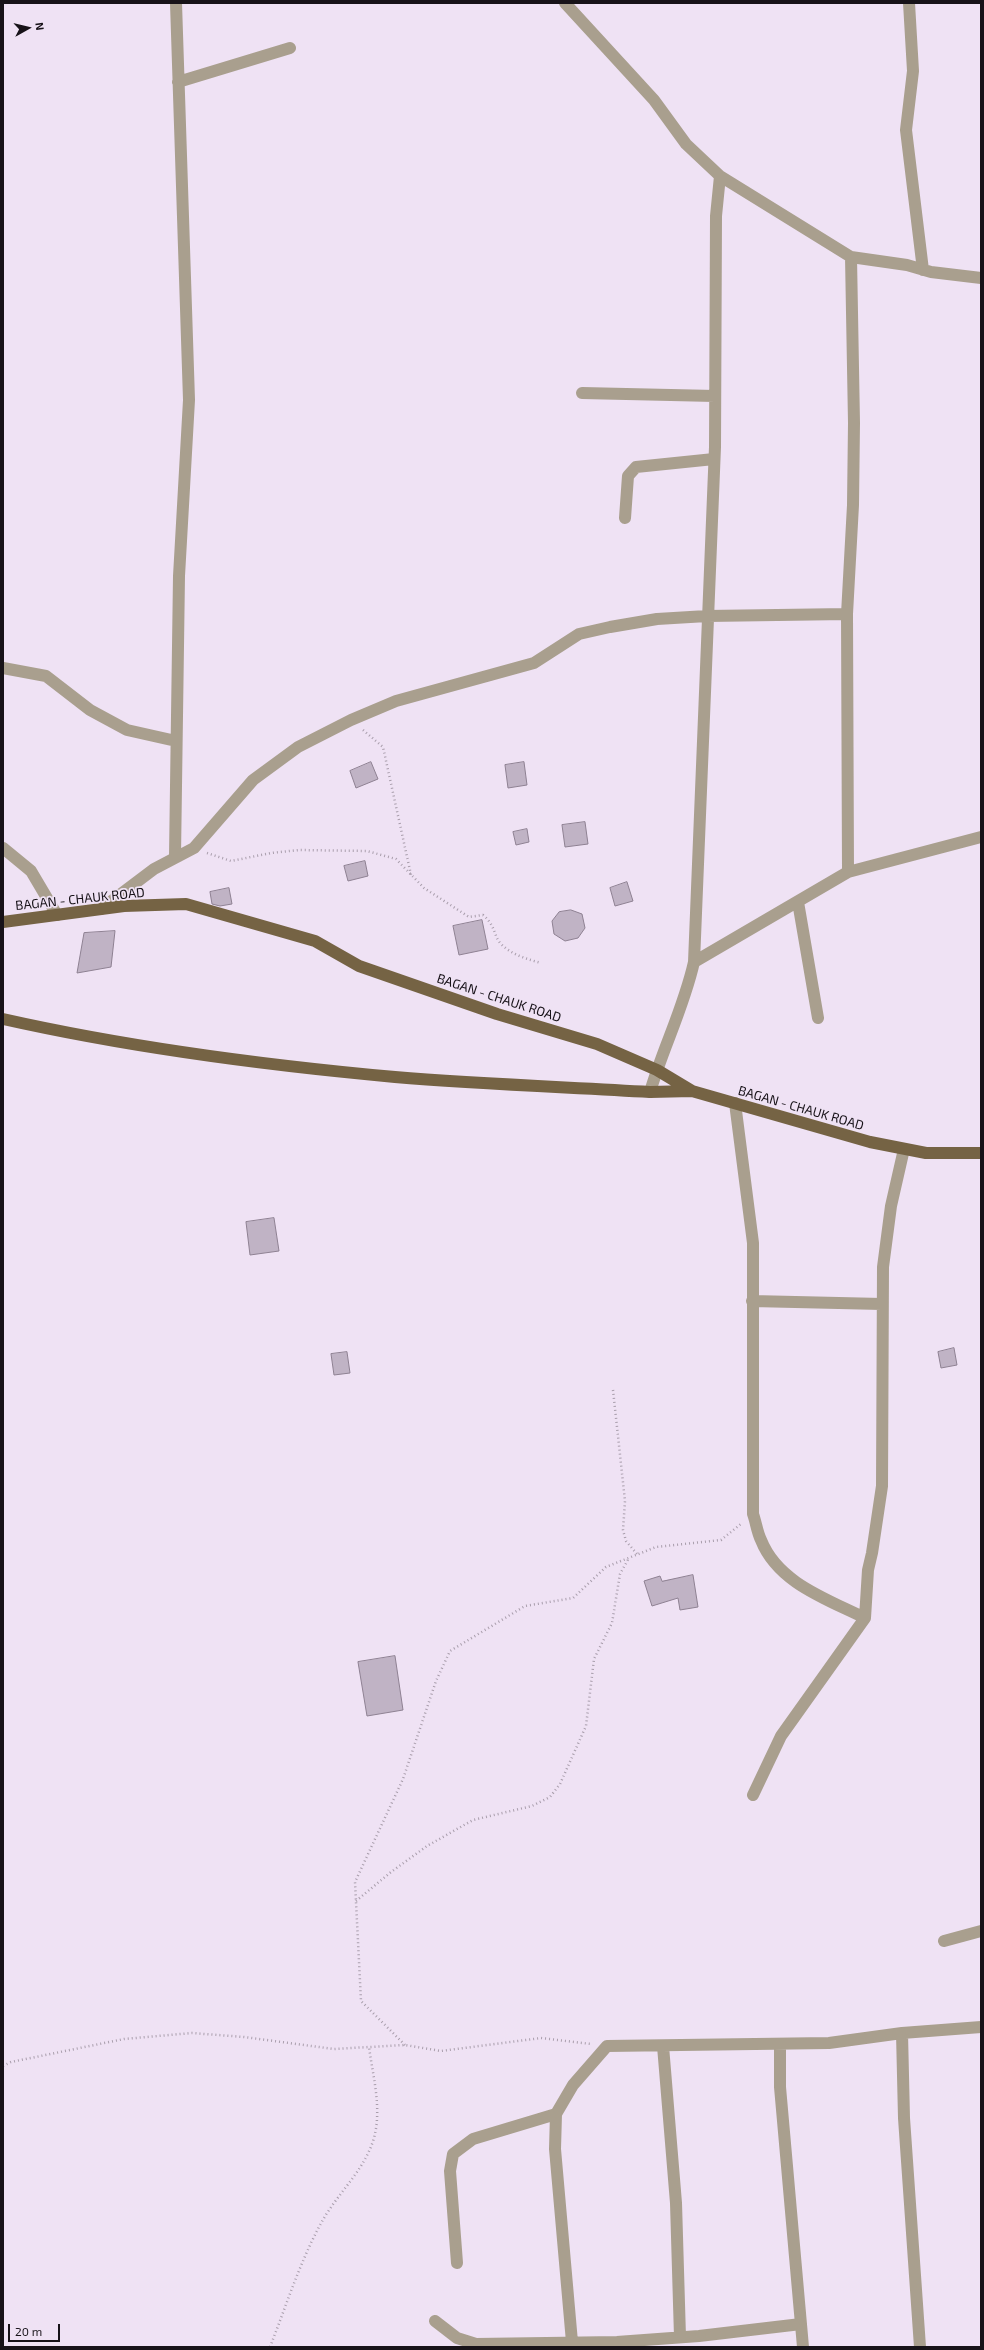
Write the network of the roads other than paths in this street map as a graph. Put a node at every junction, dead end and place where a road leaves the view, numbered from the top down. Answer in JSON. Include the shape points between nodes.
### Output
{"nodes":[{"id":1,"x":176,"y":3,"type":"edge"},
{"id":2,"x":565,"y":3,"type":"edge"},
{"id":3,"x":909,"y":3,"type":"edge"},
{"id":4,"x":290,"y":48,"type":"dead end"},
{"id":5,"x":178,"y":82,"type":"junction"},
{"id":6,"x":720,"y":176,"type":"junction"},
{"id":7,"x":850,"y":257,"type":"junction"},
{"id":8,"x":923,"y":270,"type":"junction"},
{"id":9,"x":981,"y":278,"type":"edge"},
{"id":10,"x":582,"y":393,"type":"dead end"},
{"id":11,"x":715,"y":396,"type":"junction"},
{"id":12,"x":714,"y":459,"type":"junction"},
{"id":13,"x":625,"y":518,"type":"dead end"},
{"id":14,"x":847,"y":614,"type":"junction"},
{"id":15,"x":707,"y":616,"type":"junction"},
{"id":16,"x":3,"y":668,"type":"edge"},
{"id":17,"x":176,"y":741,"type":"junction"},
{"id":18,"x":981,"y":837,"type":"edge"},
{"id":19,"x":3,"y":848,"type":"edge"},
{"id":20,"x":175,"y":856,"type":"junction"},
{"id":21,"x":848,"y":872,"type":"junction"},
{"id":22,"x":798,"y":902,"type":"junction"},
{"id":23,"x":101,"y":909,"type":"junction"},
{"id":24,"x":57,"y":914,"type":"junction"},
{"id":25,"x":3,"y":922,"type":"edge"},
{"id":26,"x":694,"y":962,"type":"junction"},
{"id":27,"x":818,"y":1018,"type":"dead end"},
{"id":28,"x":3,"y":1019,"type":"edge"},
{"id":29,"x":657,"y":1070,"type":"junction"},
{"id":30,"x":692,"y":1091,"type":"junction"},
{"id":31,"x":650,"y":1092,"type":"junction"},
{"id":32,"x":736,"y":1103,"type":"junction"},
{"id":33,"x":904,"y":1148,"type":"junction"},
{"id":34,"x":981,"y":1153,"type":"edge"},
{"id":35,"x":752,"y":1301,"type":"junction"},
{"id":36,"x":882,"y":1304,"type":"junction"},
{"id":37,"x":865,"y":1618,"type":"junction"},
{"id":38,"x":753,"y":1795,"type":"dead end"},
{"id":39,"x":981,"y":1931,"type":"edge"},
{"id":40,"x":944,"y":1940,"type":"dead end"},
{"id":41,"x":981,"y":2027,"type":"edge"},
{"id":42,"x":902,"y":2033,"type":"junction"},
{"id":43,"x":780,"y":2044,"type":"junction"},
{"id":44,"x":663,"y":2046,"type":"junction"},
{"id":45,"x":556,"y":2114,"type":"junction"},
{"id":46,"x":457,"y":2263,"type":"dead end"},
{"id":47,"x":435,"y":2321,"type":"dead end"},
{"id":48,"x":801,"y":2324,"type":"junction"},
{"id":49,"x":680,"y":2337,"type":"junction"},
{"id":50,"x":572,"y":2342,"type":"junction"},
{"id":51,"x":646,"y":2344,"type":"edge"},
{"id":52,"x":803,"y":2347,"type":"edge"},
{"id":53,"x":920,"y":2347,"type":"edge"}],
"edges":[{"from":1,"to":5,"type":"street"},
{"from":2,"to":6,"type":"street","via":[[654,100],[686,144]]},
{"from":3,"to":8,"type":"street","via":[[913,70],[906,130]]},
{"from":4,"to":5,"type":"street"},
{"from":5,"to":17,"type":"street","via":[[189,400],[180,576]]},
{"from":6,"to":7,"type":"street"},
{"from":6,"to":11,"type":"street","via":[[716,216]]},
{"from":7,"to":8,"type":"street","via":[[907,265]]},
{"from":7,"to":14,"type":"street","via":[[854,490]]},
{"from":8,"to":9,"type":"street"},
{"from":10,"to":11,"type":"street"},
{"from":11,"to":12,"type":"street"},
{"from":12,"to":13,"type":"street","via":[[636,467],[628,476]]},
{"from":12,"to":15,"type":"street"},
{"from":14,"to":15,"type":"street"},
{"from":14,"to":21,"type":"street"},
{"from":15,"to":20,"type":"street","via":[[657,619],[579,634],[534,663],[396,701],[351,720],[298,747],[253,780],[194,848]]},
{"from":15,"to":26,"type":"street"},
{"from":16,"to":17,"type":"street","via":[[46,676],[90,710],[127,730]]},
{"from":17,"to":20,"type":"street"},
{"from":18,"to":21,"type":"street"},
{"from":19,"to":24,"type":"street","via":[[31,871]]},
{"from":20,"to":23,"type":"street"},
{"from":21,"to":22,"type":"street"},
{"from":22,"to":26,"type":"street"},
{"from":22,"to":27,"type":"street"},
{"from":23,"to":24,"type":"main road","name":"BAGAN - CHAUK ROAD"},
{"from":23,"to":29,"type":"main road","name":"BAGAN - CHAUK ROAD","via":[[186,904],[267,926],[315,941],[359,966],[497,1014],[597,1044]]},
{"from":24,"to":25,"type":"main road","name":"BAGAN - CHAUK ROAD"},
{"from":26,"to":29,"type":"street","via":[[689,987]]},
{"from":28,"to":31,"type":"main road","via":[[78,1035],[195,1054],[306,1068],[396,1077]]},
{"from":29,"to":30,"type":"main road","name":"BAGAN - CHAUK ROAD"},
{"from":29,"to":31,"type":"street"},
{"from":30,"to":31,"type":"main road"},
{"from":30,"to":32,"type":"main road","name":"BAGAN - CHAUK ROAD"},
{"from":32,"to":33,"type":"main road","name":"BAGAN - CHAUK ROAD","via":[[870,1142]]},
{"from":32,"to":35,"type":"street","via":[[753,1243]]},
{"from":33,"to":34,"type":"main road","name":"BAGAN - CHAUK ROAD","via":[[926,1152]]},
{"from":33,"to":36,"type":"street","via":[[883,1267]]},
{"from":35,"to":36,"type":"street"},
{"from":35,"to":37,"type":"street","via":[[753,1514],[761,1541],[771,1559],[796,1584]]},
{"from":36,"to":37,"type":"street","via":[[882,1486],[868,1570]]},
{"from":37,"to":38,"type":"street","via":[[781,1736]]},
{"from":39,"to":40,"type":"street"},
{"from":41,"to":42,"type":"street"},
{"from":42,"to":43,"type":"street","via":[[829,2043]]},
{"from":42,"to":53,"type":"street","via":[[904,2118]]},
{"from":43,"to":44,"type":"street"},
{"from":43,"to":48,"type":"street","via":[[781,2095]]},
{"from":44,"to":45,"type":"street","via":[[607,2046],[573,2084]]},
{"from":44,"to":49,"type":"street","via":[[676,2203]]},
{"from":45,"to":46,"type":"street","via":[[473,2139],[453,2154],[450,2171]]},
{"from":45,"to":50,"type":"street","via":[[555,2149]]},
{"from":47,"to":50,"type":"street","via":[[457,2338],[476,2344]]},
{"from":48,"to":49,"type":"street"},
{"from":48,"to":52,"type":"street"},
{"from":49,"to":51,"type":"street"},
{"from":50,"to":51,"type":"street"}]}
